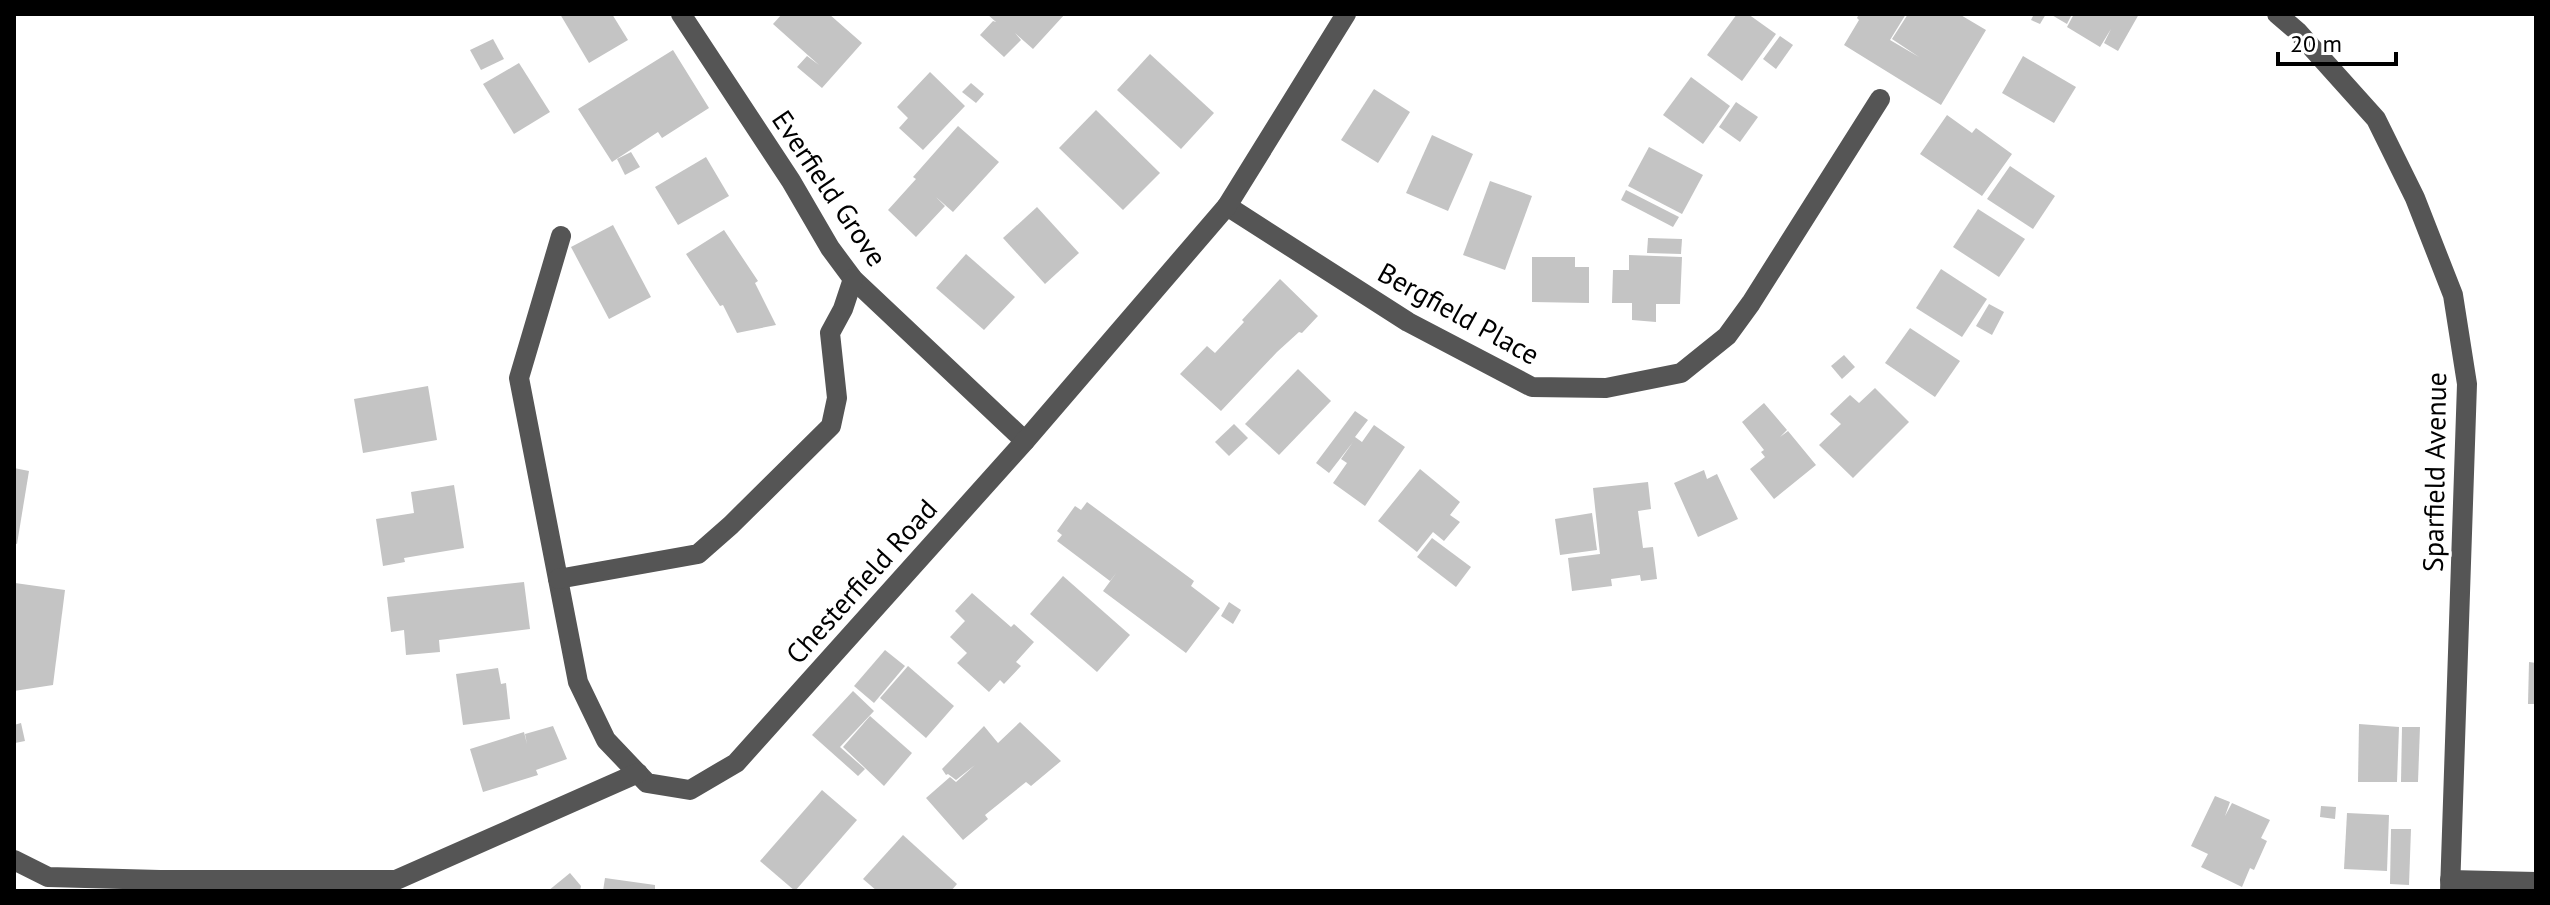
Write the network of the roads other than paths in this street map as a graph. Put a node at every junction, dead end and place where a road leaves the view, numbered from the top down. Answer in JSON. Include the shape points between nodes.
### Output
{"nodes":[{"id":1,"x":681,"y":14,"type":"edge"},
{"id":2,"x":1346,"y":14,"type":"edge"},
{"id":3,"x":2277,"y":14,"type":"edge"},
{"id":4,"x":1880,"y":99,"type":"dead end"},
{"id":5,"x":1227,"y":206,"type":"junction"},
{"id":6,"x":561,"y":236,"type":"dead end"},
{"id":7,"x":853,"y":279,"type":"junction"},
{"id":8,"x":1025,"y":441,"type":"junction"},
{"id":9,"x":558,"y":579,"type":"junction"},
{"id":10,"x":638,"y":773,"type":"junction"},
{"id":11,"x":14,"y":860,"type":"edge"},
{"id":12,"x":2536,"y":882,"type":"edge"},
{"id":13,"x":2450,"y":886,"type":"edge"}],
"edges":[{"from":1,"to":7,"type":"street","name":"Everfield Grove"},
{"from":2,"to":5,"type":"street","name":"Chesterfield Road"},
{"from":3,"to":13,"type":"street","name":"Sparfield Avenue","via":[[2376,119],[2415,198],[2453,295],[2467,384]]},
{"from":4,"to":5,"type":"street","name":"Bergfield Place","via":[[1727,336],[1681,373],[1606,388],[1532,387],[1408,322]]},
{"from":5,"to":8,"type":"street","name":"Chesterfield Road"},
{"from":6,"to":9,"type":"street","name":"Chesterfield Road","via":[[519,378]]},
{"from":7,"to":8,"type":"street","name":"Everfield Grove"},
{"from":7,"to":9,"type":"street","via":[[830,333],[837,398],[831,426],[698,554]]},
{"from":8,"to":10,"type":"street","name":"Chesterfield Road","via":[[736,763],[690,790],[647,783]]},
{"from":9,"to":10,"type":"street","name":"Chesterfield Road","via":[[578,682],[606,740]]},
{"from":10,"to":11,"type":"street","via":[[396,880],[48,877]]},
{"from":12,"to":13,"type":"street"}]}
